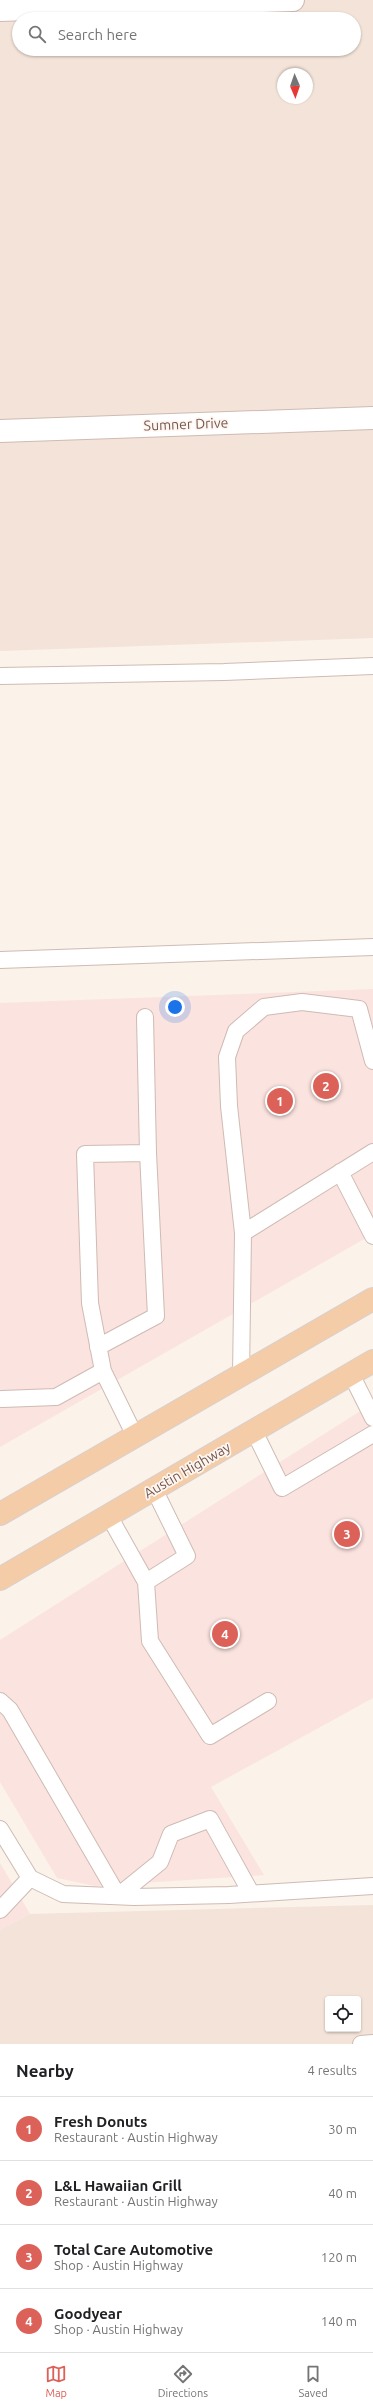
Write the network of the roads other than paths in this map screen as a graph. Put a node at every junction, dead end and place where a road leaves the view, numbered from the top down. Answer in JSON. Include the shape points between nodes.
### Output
{"nodes":[{"id":1,"x":293,"y":0,"type":"edge"},
{"id":2,"x":0,"y":10,"type":"edge"},
{"id":3,"x":373,"y":418,"type":"edge"},
{"id":4,"x":0,"y":431,"type":"edge"},
{"id":5,"x":373,"y":666,"type":"edge"},
{"id":6,"x":0,"y":676,"type":"edge"},
{"id":7,"x":373,"y":947,"type":"edge"},
{"id":8,"x":0,"y":960,"type":"edge"},
{"id":9,"x":146,"y":1017,"type":"dead end"},
{"id":10,"x":373,"y":1061,"type":"edge"},
{"id":11,"x":373,"y":1152,"type":"edge"},
{"id":12,"x":148,"y":1153,"type":"junction"},
{"id":13,"x":340,"y":1172,"type":"junction"},
{"id":14,"x":243,"y":1233,"type":"junction"},
{"id":15,"x":373,"y":1236,"type":"edge"},
{"id":16,"x":373,"y":1299,"type":"edge"},
{"id":17,"x":98,"y":1347,"type":"junction"},
{"id":18,"x":373,"y":1361,"type":"edge"},
{"id":19,"x":102,"y":1371,"type":"junction"},
{"id":20,"x":351,"y":1374,"type":"junction"},
{"id":21,"x":241,"y":1376,"type":"junction"},
{"id":22,"x":2,"y":1398,"type":"dead end"},
{"id":23,"x":373,"y":1418,"type":"edge"},
{"id":24,"x":254,"y":1431,"type":"junction"},
{"id":25,"x":373,"y":1434,"type":"edge"},
{"id":26,"x":135,"y":1436,"type":"junction"},
{"id":27,"x":154,"y":1489,"type":"junction"},
{"id":28,"x":0,"y":1514,"type":"edge"},
{"id":29,"x":109,"y":1516,"type":"junction"},
{"id":30,"x":0,"y":1579,"type":"edge"},
{"id":31,"x":146,"y":1582,"type":"junction"},
{"id":32,"x":0,"y":1701,"type":"edge"},
{"id":33,"x":268,"y":1701,"type":"dead end"},
{"id":34,"x":0,"y":1829,"type":"edge"},
{"id":35,"x":30,"y":1878,"type":"junction"},
{"id":36,"x":373,"y":1886,"type":"edge"},
{"id":37,"x":251,"y":1894,"type":"junction"},
{"id":38,"x":118,"y":1896,"type":"junction"},
{"id":39,"x":0,"y":1910,"type":"edge"},
{"id":40,"x":373,"y":2043,"type":"edge"},
{"id":41,"x":360,"y":2044,"type":"edge"}],
"edges":[{"from":1,"to":2,"type":"street"},
{"from":3,"to":4,"type":"street","name":"Sumner Drive"},
{"from":5,"to":6,"type":"lane","via":[[224,672]]},
{"from":7,"to":8,"type":"lane"},
{"from":9,"to":12,"type":"lane"},
{"from":10,"to":14,"type":"lane","via":[[359,1009],[302,1002],[264,1007],[236,1031],[226,1057]]},
{"from":11,"to":13,"type":"lane"},
{"from":12,"to":17,"type":"lane","via":[[156,1316]]},
{"from":12,"to":17,"type":"lane","via":[[85,1154],[90,1303]]},
{"from":13,"to":14,"type":"lane"},
{"from":13,"to":15,"type":"lane"},
{"from":14,"to":21,"type":"lane"},
{"from":16,"to":21,"type":"main road"},
{"from":17,"to":19,"type":"lane"},
{"from":18,"to":20,"type":"main road","name":"Austin Highway"},
{"from":19,"to":22,"type":"lane","via":[[56,1397]]},
{"from":19,"to":26,"type":"lane"},
{"from":20,"to":23,"type":"lane"},
{"from":20,"to":24,"type":"main road","name":"Austin Highway"},
{"from":21,"to":26,"type":"main road"},
{"from":24,"to":25,"type":"lane","via":[[282,1488]]},
{"from":24,"to":27,"type":"main road","name":"Austin Highway"},
{"from":26,"to":28,"type":"main road"},
{"from":27,"to":29,"type":"main road","name":"Austin Highway"},
{"from":27,"to":31,"type":"lane","via":[[187,1556]]},
{"from":29,"to":30,"type":"main road","name":"Austin Highway"},
{"from":29,"to":31,"type":"lane"},
{"from":31,"to":33,"type":"lane","via":[[150,1641],[210,1736]]},
{"from":32,"to":38,"type":"lane","via":[[10,1710]]},
{"from":34,"to":35,"type":"lane"},
{"from":35,"to":38,"type":"lane","via":[[63,1894]]},
{"from":35,"to":39,"type":"lane"},
{"from":36,"to":37,"type":"lane"},
{"from":37,"to":38,"type":"lane"},
{"from":37,"to":38,"type":"lane","via":[[210,1819],[171,1834],[160,1862]]},
{"from":40,"to":41,"type":"lane"}]}
